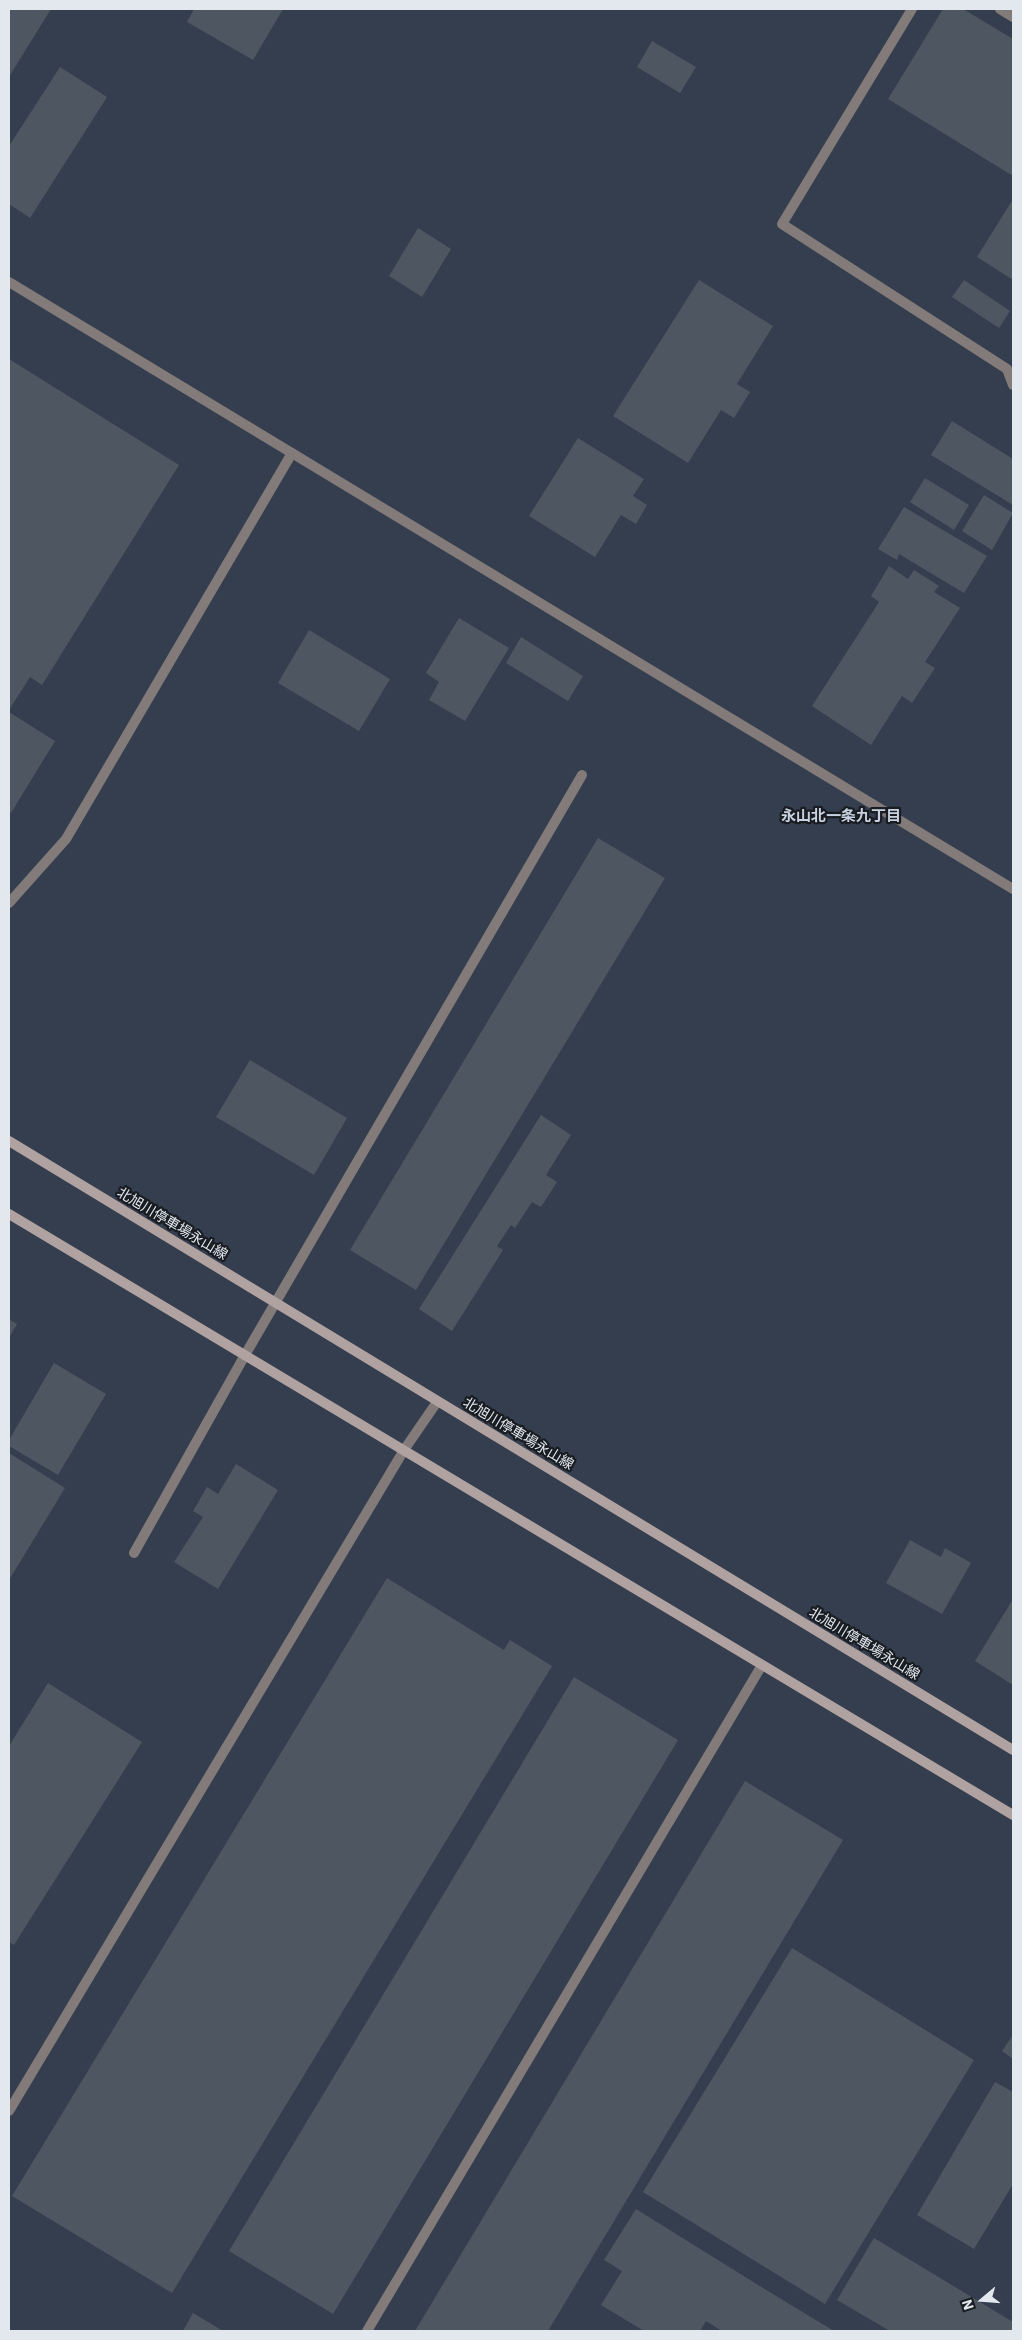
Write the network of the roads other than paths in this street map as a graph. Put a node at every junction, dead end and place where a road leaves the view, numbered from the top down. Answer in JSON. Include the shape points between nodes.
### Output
{"nodes":[{"id":1,"x":912,"y":9,"type":"edge"},
{"id":2,"x":1000,"y":9,"type":"edge"},
{"id":3,"x":1013,"y":17,"type":"edge"},
{"id":4,"x":9,"y":282,"type":"edge"},
{"id":5,"x":1013,"y":385,"type":"edge"},
{"id":6,"x":292,"y":453,"type":"junction"},
{"id":7,"x":582,"y":775,"type":"dead end"},
{"id":8,"x":1012,"y":886,"type":"edge"},
{"id":9,"x":9,"y":903,"type":"edge"},
{"id":10,"x":9,"y":1142,"type":"edge"},
{"id":11,"x":9,"y":1214,"type":"edge"},
{"id":12,"x":275,"y":1304,"type":"junction"},
{"id":13,"x":245,"y":1355,"type":"junction"},
{"id":14,"x":437,"y":1402,"type":"junction"},
{"id":15,"x":404,"y":1450,"type":"junction"},
{"id":16,"x":134,"y":1553,"type":"dead end"},
{"id":17,"x":762,"y":1665,"type":"junction"},
{"id":18,"x":1013,"y":1750,"type":"edge"},
{"id":19,"x":1013,"y":1815,"type":"edge"},
{"id":20,"x":9,"y":2111,"type":"edge"},
{"id":21,"x":367,"y":2331,"type":"edge"}],
"edges":[{"from":1,"to":5,"type":"street","via":[[782,224],[1007,370]]},
{"from":2,"to":3,"type":"street"},
{"from":4,"to":6,"type":"street"},
{"from":6,"to":8,"type":"street"},
{"from":6,"to":9,"type":"street","via":[[66,838]]},
{"from":7,"to":12,"type":"street"},
{"from":10,"to":12,"type":"main road","name":"北旭川停車場永山線"},
{"from":11,"to":13,"type":"main road"},
{"from":12,"to":13,"type":"street"},
{"from":12,"to":14,"type":"main road","name":"北旭川停車場永山線"},
{"from":13,"to":15,"type":"main road"},
{"from":13,"to":16,"type":"street"},
{"from":14,"to":15,"type":"street"},
{"from":14,"to":18,"type":"main road","name":"北旭川停車場永山線"},
{"from":15,"to":17,"type":"main road"},
{"from":15,"to":20,"type":"street"},
{"from":17,"to":19,"type":"main road"},
{"from":17,"to":21,"type":"street"}]}
